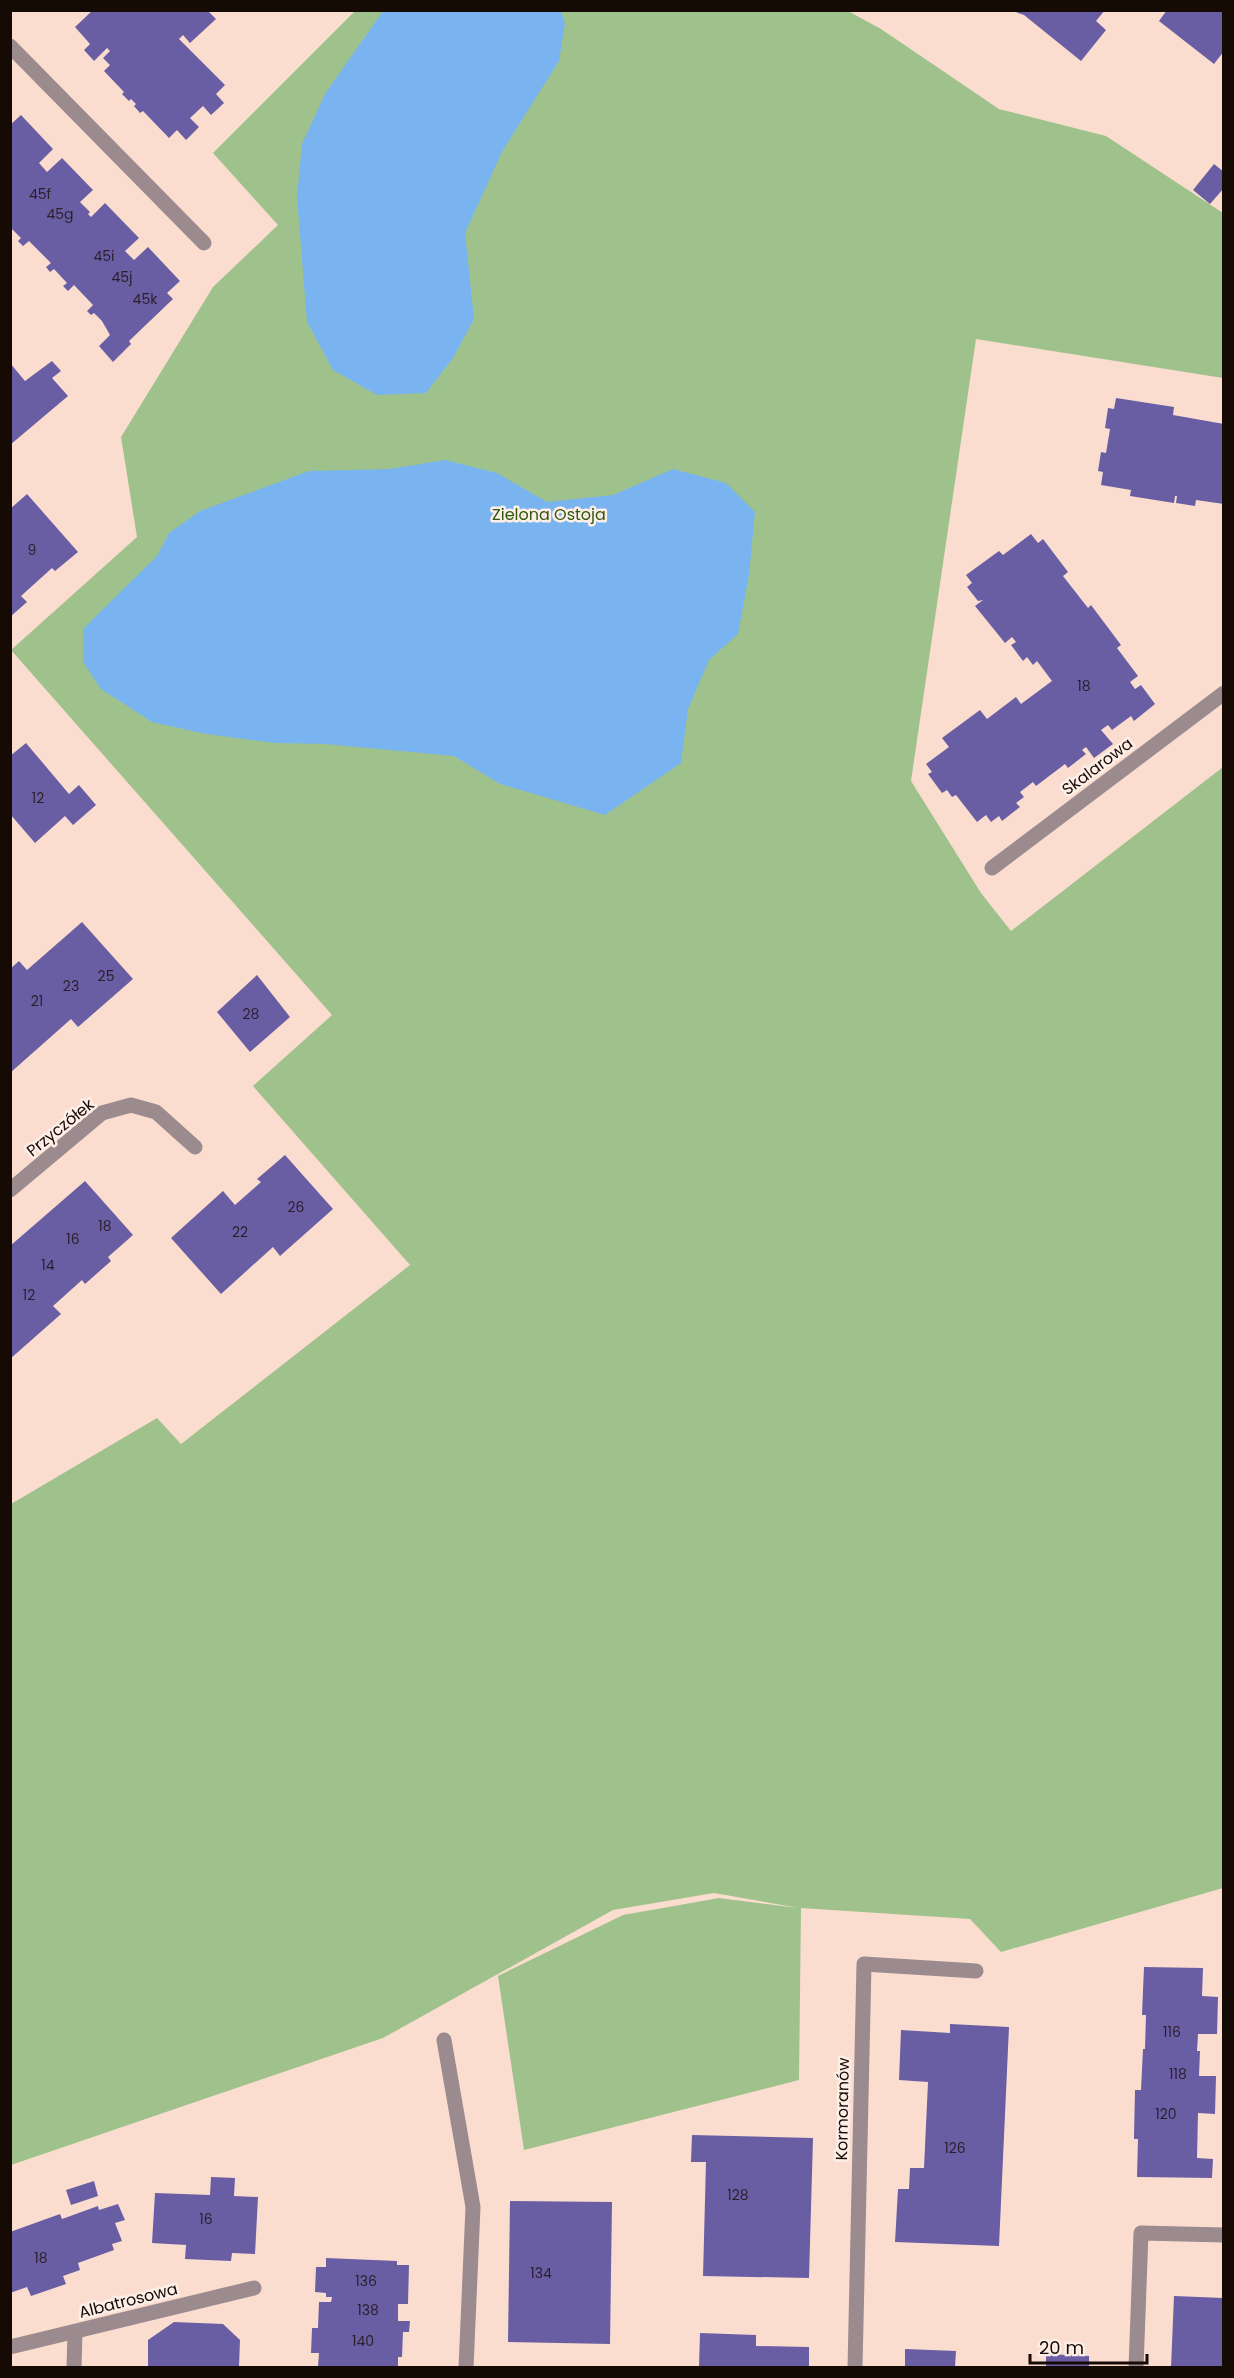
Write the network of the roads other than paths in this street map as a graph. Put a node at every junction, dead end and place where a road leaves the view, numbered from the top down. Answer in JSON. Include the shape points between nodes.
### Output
{"nodes":[{"id":1,"x":10,"y":46,"type":"edge"},
{"id":2,"x":204,"y":243,"type":"dead end"},
{"id":3,"x":1224,"y":693,"type":"edge"},
{"id":4,"x":992,"y":868,"type":"dead end"},
{"id":5,"x":195,"y":1147,"type":"dead end"},
{"id":6,"x":10,"y":1190,"type":"edge"},
{"id":7,"x":976,"y":1971,"type":"dead end"},
{"id":8,"x":444,"y":2040,"type":"dead end"},
{"id":9,"x":1224,"y":2235,"type":"edge"},
{"id":10,"x":254,"y":2288,"type":"dead end"},
{"id":11,"x":75,"y":2332,"type":"junction"},
{"id":12,"x":10,"y":2347,"type":"edge"},
{"id":13,"x":74,"y":2367,"type":"edge"},
{"id":14,"x":466,"y":2367,"type":"edge"},
{"id":15,"x":855,"y":2367,"type":"edge"},
{"id":16,"x":1136,"y":2367,"type":"edge"}],
"edges":[{"from":1,"to":2,"type":"street"},
{"from":3,"to":4,"type":"street","name":"Skalarowa"},
{"from":5,"to":6,"type":"street","name":"Przyczółek","via":[[156,1112],[131,1105],[102,1113]]},
{"from":7,"to":15,"type":"street","name":"Kormoranów","via":[[864,1964]]},
{"from":8,"to":14,"type":"street","via":[[472,2207]]},
{"from":9,"to":16,"type":"street","via":[[1141,2233]]},
{"from":10,"to":11,"type":"street","name":"Albatrosowa"},
{"from":11,"to":12,"type":"street","name":"Albatrosowa"},
{"from":11,"to":13,"type":"street"}]}
